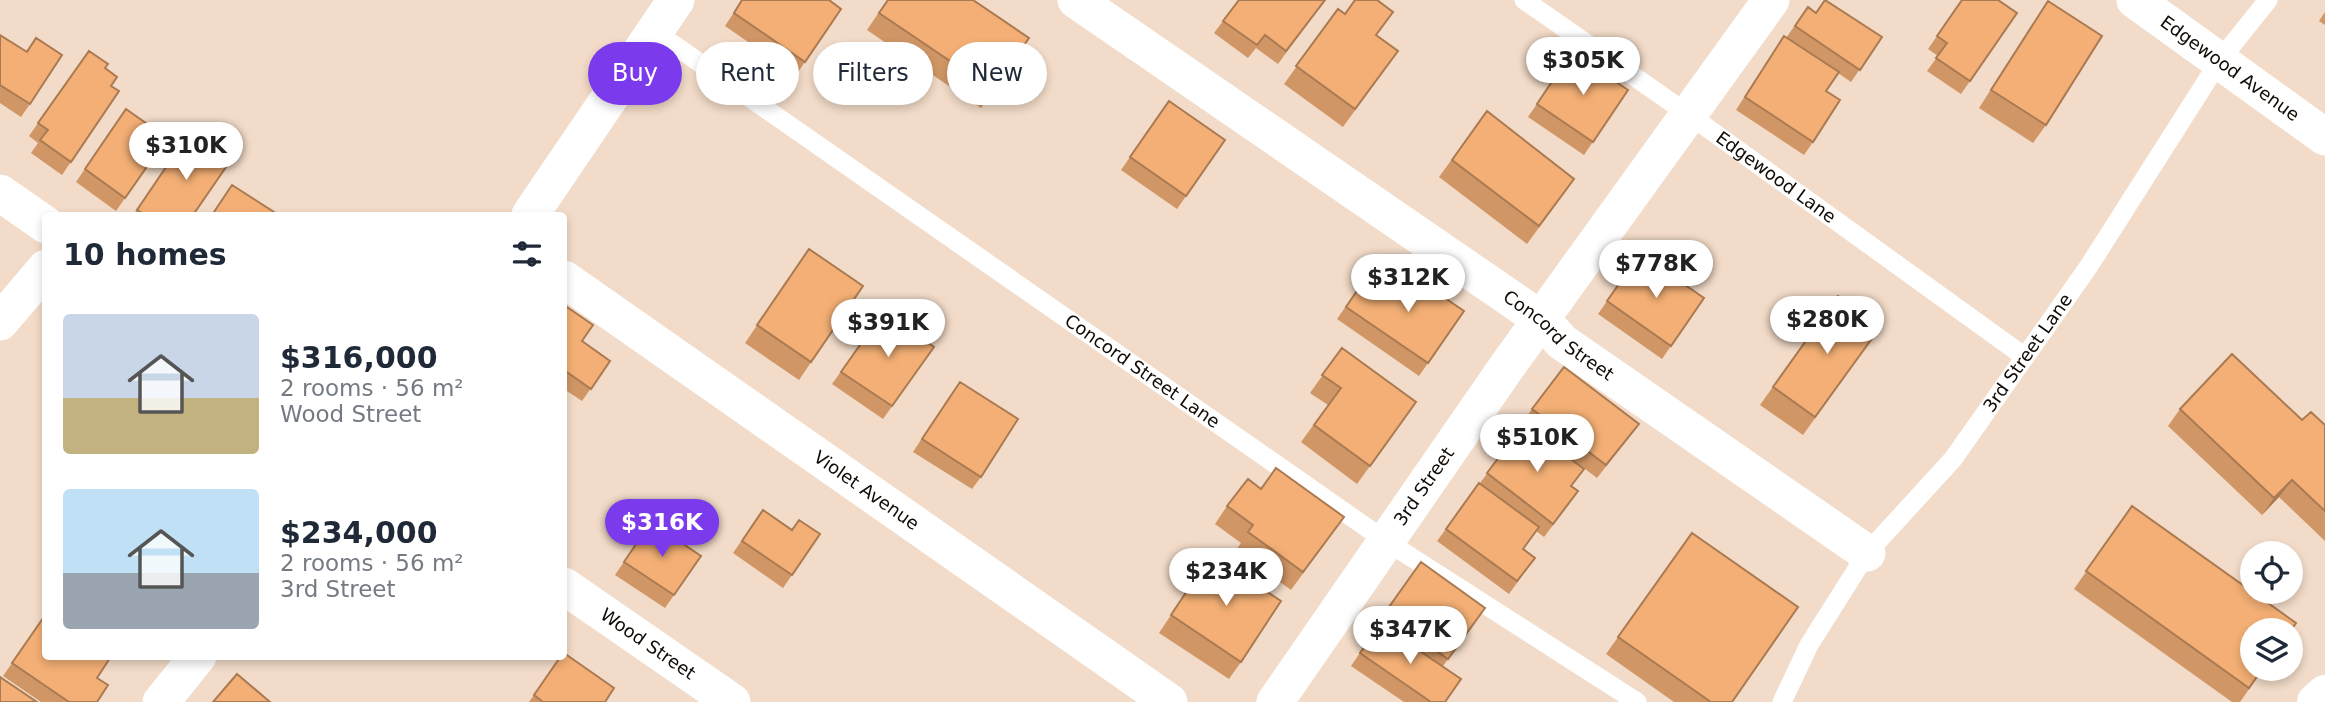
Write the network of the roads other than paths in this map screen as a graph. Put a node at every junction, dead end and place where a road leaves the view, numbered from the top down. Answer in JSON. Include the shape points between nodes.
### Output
{"nodes":[{"id":1,"x":676,"y":0,"type":"edge"},
{"id":2,"x":1076,"y":0,"type":"edge"},
{"id":3,"x":1524,"y":0,"type":"edge"},
{"id":4,"x":1771,"y":0,"type":"edge"},
{"id":5,"x":2135,"y":0,"type":"edge"},
{"id":6,"x":2269,"y":0,"type":"edge"},
{"id":7,"x":654,"y":31,"type":"junction"},
{"id":8,"x":2220,"y":60,"type":"junction"},
{"id":9,"x":1688,"y":114,"type":"junction"},
{"id":10,"x":2325,"y":137,"type":"edge"},
{"id":11,"x":0,"y":193,"type":"edge"},
{"id":12,"x":532,"y":212,"type":"edge"},
{"id":13,"x":42,"y":222,"type":"edge"},
{"id":14,"x":42,"y":273,"type":"edge"},
{"id":15,"x":567,"y":281,"type":"edge"},
{"id":16,"x":1542,"y":320,"type":"junction"},
{"id":17,"x":0,"y":322,"type":"edge"},
{"id":18,"x":2025,"y":357,"type":"junction"},
{"id":19,"x":1386,"y":541,"type":"junction"},
{"id":20,"x":1867,"y":553,"type":"junction"},
{"id":21,"x":567,"y":588,"type":"edge"},
{"id":22,"x":195,"y":660,"type":"edge"},
{"id":23,"x":2325,"y":694,"type":"edge"},
{"id":24,"x":715,"y":697,"type":"edge"},
{"id":25,"x":161,"y":702,"type":"edge"},
{"id":26,"x":1169,"y":702,"type":"edge"},
{"id":27,"x":1275,"y":702,"type":"edge"},
{"id":28,"x":1637,"y":702,"type":"edge"},
{"id":29,"x":1782,"y":702,"type":"edge"},
{"id":30,"x":2316,"y":702,"type":"edge"}],
"edges":[{"from":1,"to":7,"type":"street"},
{"from":2,"to":16,"type":"street","name":"Concord Street"},
{"from":3,"to":9,"type":"lane","name":"Edgewood Lane"},
{"from":4,"to":9,"type":"street","name":"3rd Street"},
{"from":5,"to":8,"type":"street","name":"Edgewood Avenue"},
{"from":6,"to":8,"type":"lane","name":"3rd Street Lane"},
{"from":7,"to":12,"type":"street"},
{"from":7,"to":19,"type":"lane","name":"Concord Street Lane"},
{"from":8,"to":10,"type":"street","name":"Edgewood Avenue"},
{"from":8,"to":18,"type":"lane","name":"3rd Street Lane"},
{"from":9,"to":16,"type":"street","name":"3rd Street"},
{"from":9,"to":18,"type":"lane","name":"Edgewood Lane"},
{"from":11,"to":13,"type":"street"},
{"from":14,"to":17,"type":"street"},
{"from":15,"to":26,"type":"street","name":"Violet Avenue"},
{"from":16,"to":19,"type":"street","name":"3rd Street"},
{"from":16,"to":20,"type":"street","name":"Concord Street","via":[[1562,342]]},
{"from":18,"to":20,"type":"lane","name":"3rd Street Lane","via":[[1953,459]]},
{"from":19,"to":27,"type":"street","name":"3rd Street"},
{"from":19,"to":28,"type":"lane","name":"Concord Street Lane"},
{"from":20,"to":29,"type":"lane","name":"3rd Street Lane","via":[[1809,645]]},
{"from":21,"to":24,"type":"street","name":"Wood Street"},
{"from":22,"to":25,"type":"street"},
{"from":23,"to":30,"type":"street"}]}
